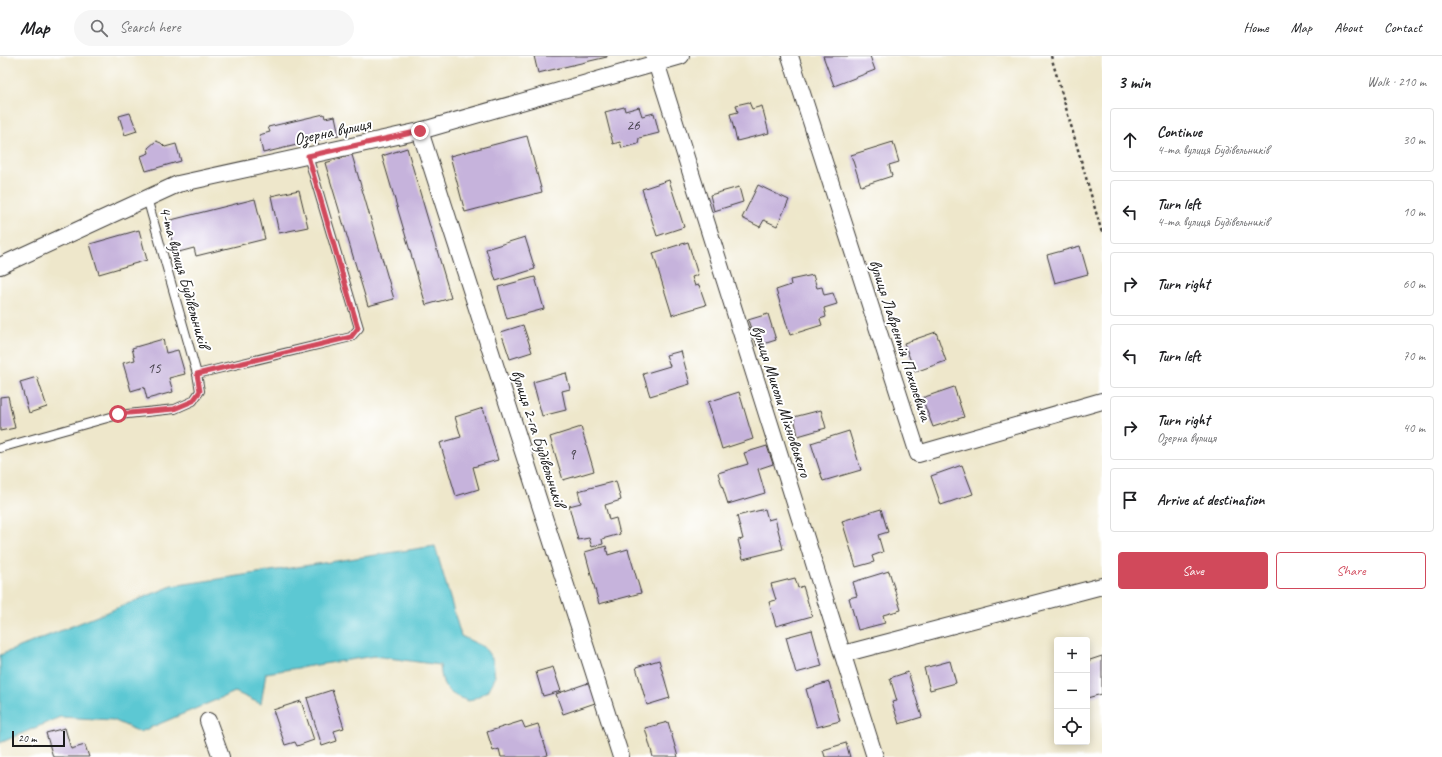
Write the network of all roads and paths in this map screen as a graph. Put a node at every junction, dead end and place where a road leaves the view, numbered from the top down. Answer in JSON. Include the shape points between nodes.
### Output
{"nodes":[{"id":1,"x":681,"y":56,"type":"edge"},
{"id":2,"x":790,"y":56,"type":"edge"},
{"id":3,"x":1051,"y":56,"type":"edge"},
{"id":4,"x":655,"y":60,"type":"edge"},
{"id":5,"x":420,"y":131,"type":"junction"},
{"id":6,"x":308,"y":156,"type":"junction"},
{"id":7,"x":147,"y":198,"type":"junction"},
{"id":8,"x":1102,"y":233,"type":"edge"},
{"id":9,"x":0,"y":266,"type":"edge"},
{"id":10,"x":197,"y":374,"type":"junction"},
{"id":11,"x":1102,"y":401,"type":"edge"},
{"id":12,"x":0,"y":448,"type":"edge"},
{"id":13,"x":1102,"y":586,"type":"edge"},
{"id":14,"x":842,"y":654,"type":"junction"},
{"id":15,"x":208,"y":721,"type":"dead end"},
{"id":16,"x":221,"y":757,"type":"edge"},
{"id":17,"x":622,"y":757,"type":"edge"},
{"id":18,"x":875,"y":757,"type":"edge"}],
"edges":[{"from":1,"to":4,"type":"street","name":"Озерна вулиця"},
{"from":2,"to":11,"type":"street","name":"вулиця Лаврентія Похилевича","via":[[918,454]]},
{"from":3,"to":8,"type":"path"},
{"from":4,"to":5,"type":"street","name":"Озерна вулиця"},
{"from":4,"to":14,"type":"street","name":"вулиця Миколи Міхновського"},
{"from":5,"to":6,"type":"street","name":"Озерна вулиця"},
{"from":5,"to":17,"type":"street","name":"вулиця 2-га Будівельників"},
{"from":6,"to":7,"type":"street","name":"Озерна вулиця","via":[[178,184]]},
{"from":6,"to":10,"type":"lane","via":[[358,328],[351,337]]},
{"from":7,"to":9,"type":"street","name":"Озерна вулиця"},
{"from":7,"to":10,"type":"lane","name":"4-та вулиця Будівельників"},
{"from":10,"to":12,"type":"lane","name":"4-та вулиця Будівельників","via":[[200,391],[193,401],[174,409],[118,414]]},
{"from":13,"to":14,"type":"street"},
{"from":14,"to":18,"type":"street","name":"вулиця Миколи Міхновського"},
{"from":15,"to":16,"type":"street"}]}
